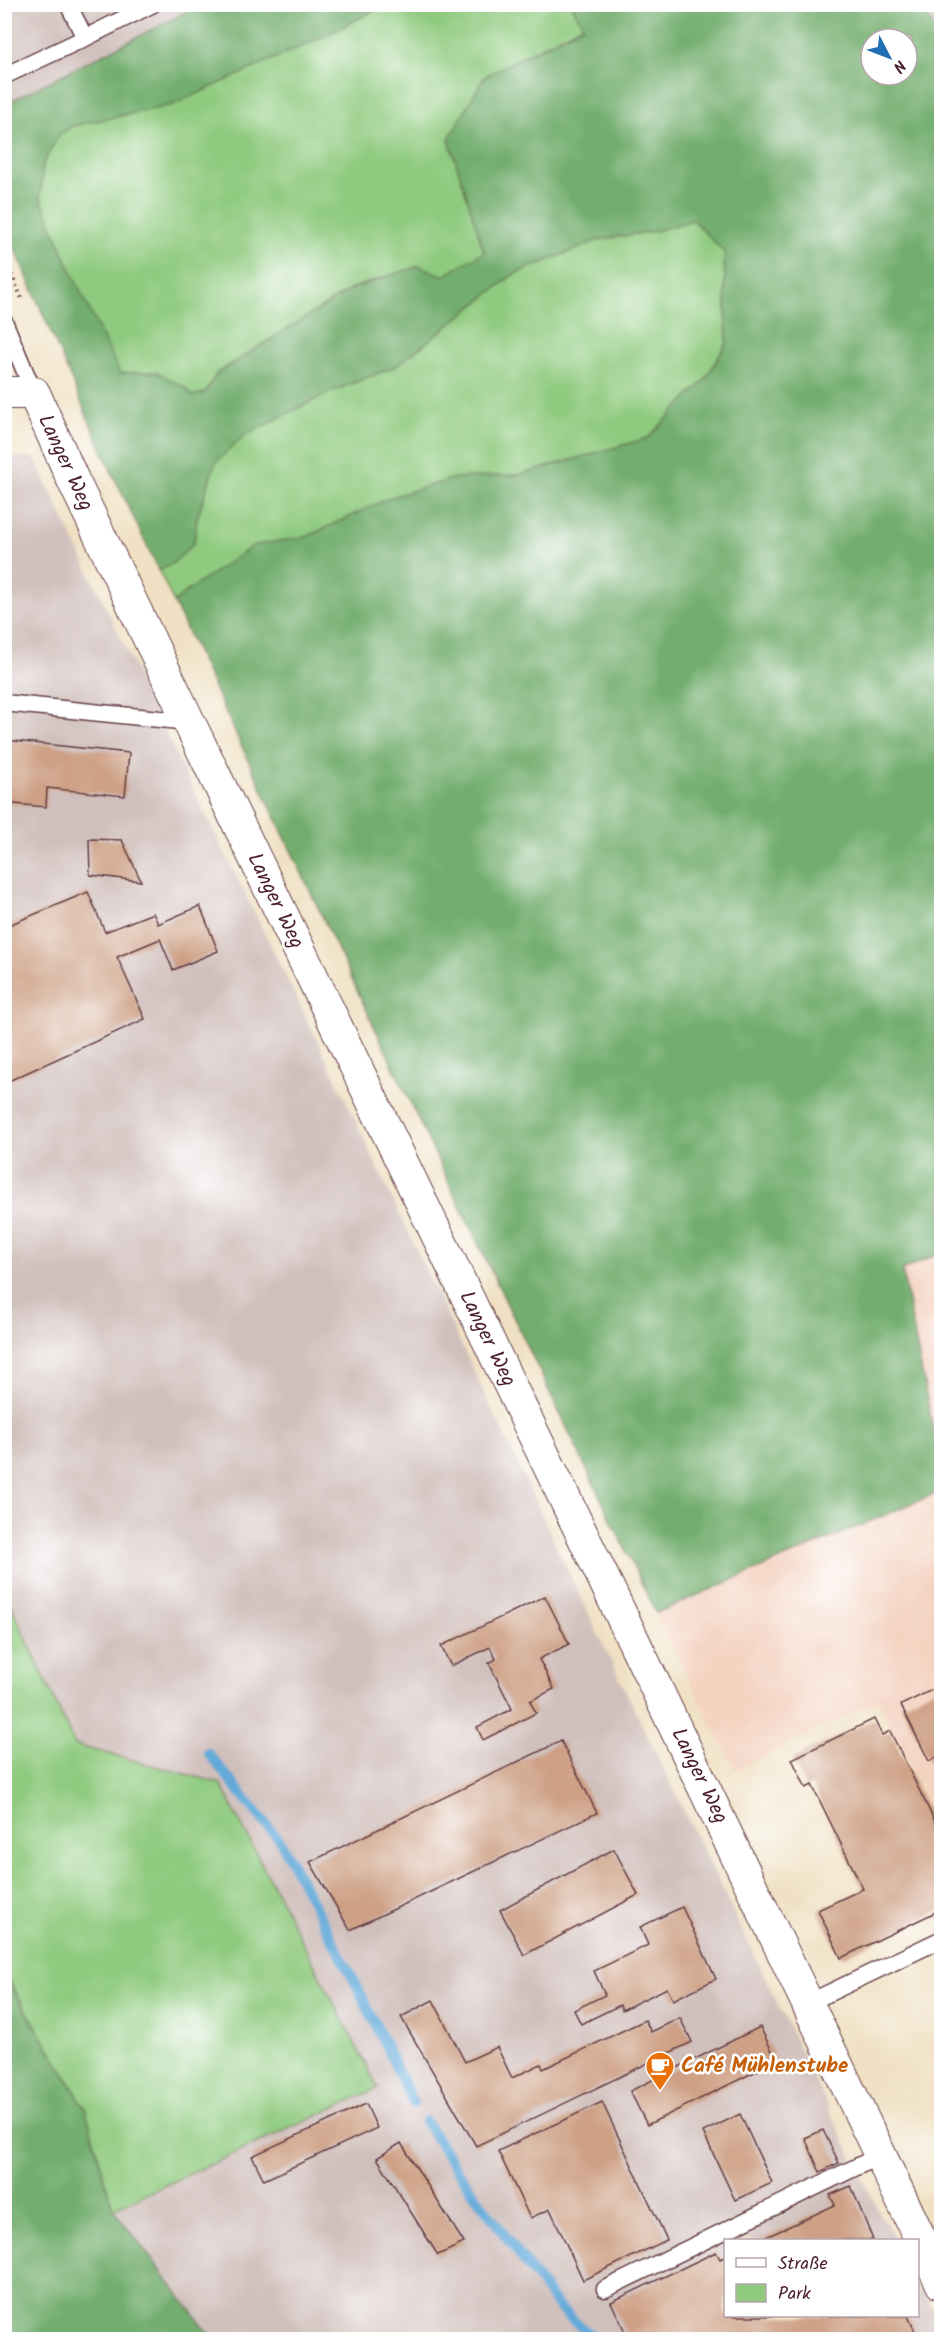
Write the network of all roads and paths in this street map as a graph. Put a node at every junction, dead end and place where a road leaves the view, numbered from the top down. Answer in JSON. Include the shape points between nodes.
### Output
{"nodes":[{"id":1,"x":68,"y":4,"type":"edge"},
{"id":2,"x":153,"y":4,"type":"edge"},
{"id":3,"x":85,"y":38,"type":"junction"},
{"id":4,"x":6,"y":73,"type":"edge"},
{"id":5,"x":4,"y":321,"type":"edge"},
{"id":6,"x":19,"y":393,"type":"edge"},
{"id":7,"x":4,"y":703,"type":"edge"},
{"id":8,"x":189,"y":722,"type":"junction"},
{"id":9,"x":942,"y":1939,"type":"edge"},
{"id":10,"x":807,"y":2003,"type":"junction"},
{"id":11,"x":879,"y":2156,"type":"junction"},
{"id":12,"x":942,"y":2284,"type":"edge"},
{"id":13,"x":605,"y":2289,"type":"dead end"}],
"edges":[{"from":1,"to":3,"type":"lane"},
{"from":2,"to":3,"type":"lane"},
{"from":3,"to":4,"type":"lane"},
{"from":5,"to":6,"type":"lane"},
{"from":6,"to":8,"type":"street","name":"Langer Weg","via":[[65,464]]},
{"from":7,"to":8,"type":"lane"},
{"from":8,"to":10,"type":"street","name":"Langer Weg"},
{"from":9,"to":10,"type":"lane"},
{"from":10,"to":11,"type":"street","name":"Langer Weg"},
{"from":11,"to":12,"type":"street","name":"Langer Weg"},
{"from":11,"to":13,"type":"lane"}]}
